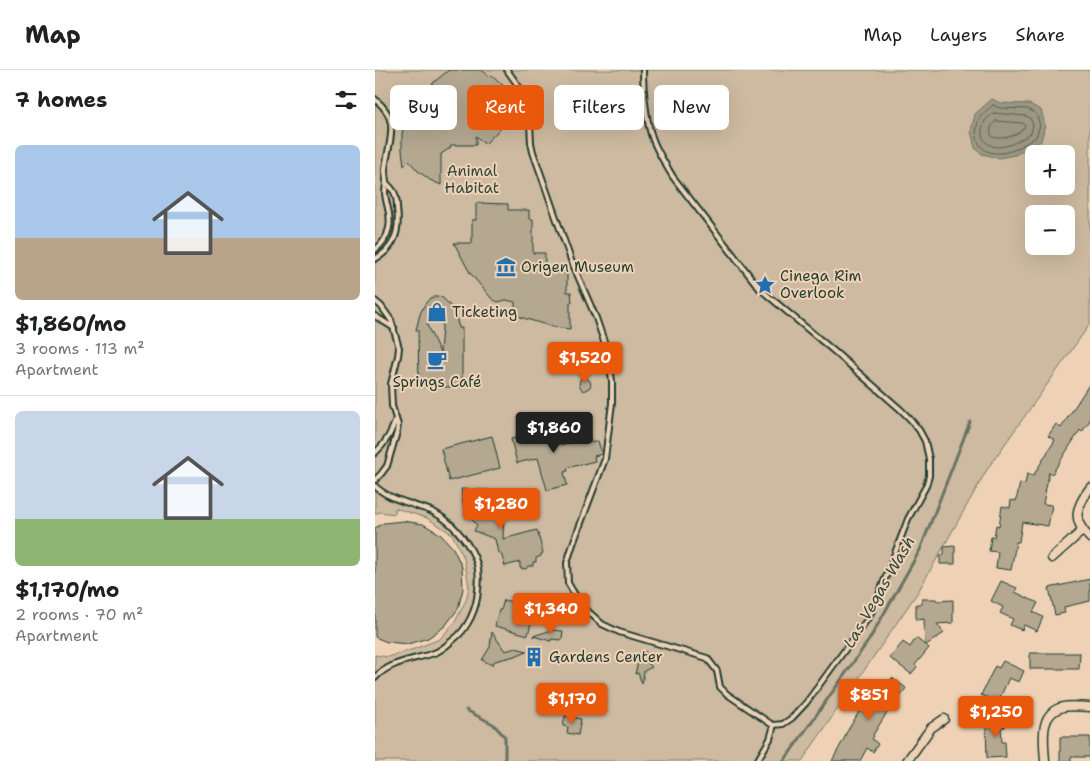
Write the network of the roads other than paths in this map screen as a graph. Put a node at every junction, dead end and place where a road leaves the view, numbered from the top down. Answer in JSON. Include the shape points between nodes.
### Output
{"nodes":[{"id":1,"x":507,"y":70,"type":"edge"},
{"id":2,"x":643,"y":70,"type":"edge"},
{"id":3,"x":375,"y":98,"type":"edge"},
{"id":4,"x":386,"y":182,"type":"junction"},
{"id":5,"x":375,"y":250,"type":"edge"},
{"id":6,"x":375,"y":259,"type":"edge"},
{"id":7,"x":375,"y":301,"type":"edge"},
{"id":8,"x":375,"y":316,"type":"edge"},
{"id":9,"x":394,"y":328,"type":"junction"},
{"id":10,"x":396,"y":419,"type":"junction"},
{"id":11,"x":375,"y":453,"type":"edge"},
{"id":12,"x":375,"y":480,"type":"edge"},
{"id":13,"x":375,"y":486,"type":"edge"},
{"id":14,"x":1090,"y":488,"type":"edge"},
{"id":15,"x":1082,"y":531,"type":"junction"},
{"id":16,"x":1090,"y":538,"type":"edge"},
{"id":17,"x":1051,"y":558,"type":"dead end"},
{"id":18,"x":375,"y":678,"type":"edge"},
{"id":19,"x":1090,"y":707,"type":"edge"},
{"id":20,"x":944,"y":719,"type":"dead end"},
{"id":21,"x":774,"y":725,"type":"junction"},
{"id":22,"x":757,"y":761,"type":"edge"},
{"id":23,"x":907,"y":761,"type":"edge"},
{"id":24,"x":1045,"y":761,"type":"edge"}],
"edges":[{"from":1,"to":21,"type":"lane","via":[[527,98],[533,152],[571,260],[596,318],[610,364],[612,402],[605,459],[567,563],[569,582],[581,606],[602,624],[707,658],[717,670],[720,686],[727,694]]},
{"from":2,"to":21,"type":"lane","via":[[650,132],[673,177],[760,288],[911,420],[925,441],[929,459],[927,486],[908,519],[869,617],[806,703],[792,718]]},
{"from":3,"to":4,"type":"lane","via":[[391,124]]},
{"from":4,"to":5,"type":"lane","via":[[389,228],[383,243]]},
{"from":4,"to":6,"type":"lane","via":[[394,192],[398,228],[388,249]]},
{"from":7,"to":9,"type":"lane"},
{"from":8,"to":9,"type":"lane"},
{"from":9,"to":10,"type":"lane","via":[[399,348],[391,384]]},
{"from":10,"to":11,"type":"lane","via":[[389,437]]},
{"from":10,"to":12,"type":"lane","via":[[397,432],[387,466]]},
{"from":13,"to":18,"type":"lane","via":[[385,494],[432,512],[451,524],[472,551],[479,580],[474,609],[457,637],[436,652],[397,663]]},
{"from":14,"to":15,"type":"street","via":[[1082,498],[1078,513]]},
{"from":15,"to":16,"type":"street"},
{"from":15,"to":17,"type":"street"},
{"from":19,"to":24,"type":"street","via":[[1064,707],[1050,714],[1044,730]]},
{"from":20,"to":23,"type":"street","via":[[931,728]]},
{"from":21,"to":22,"type":"lane","via":[[770,740]]}]}
